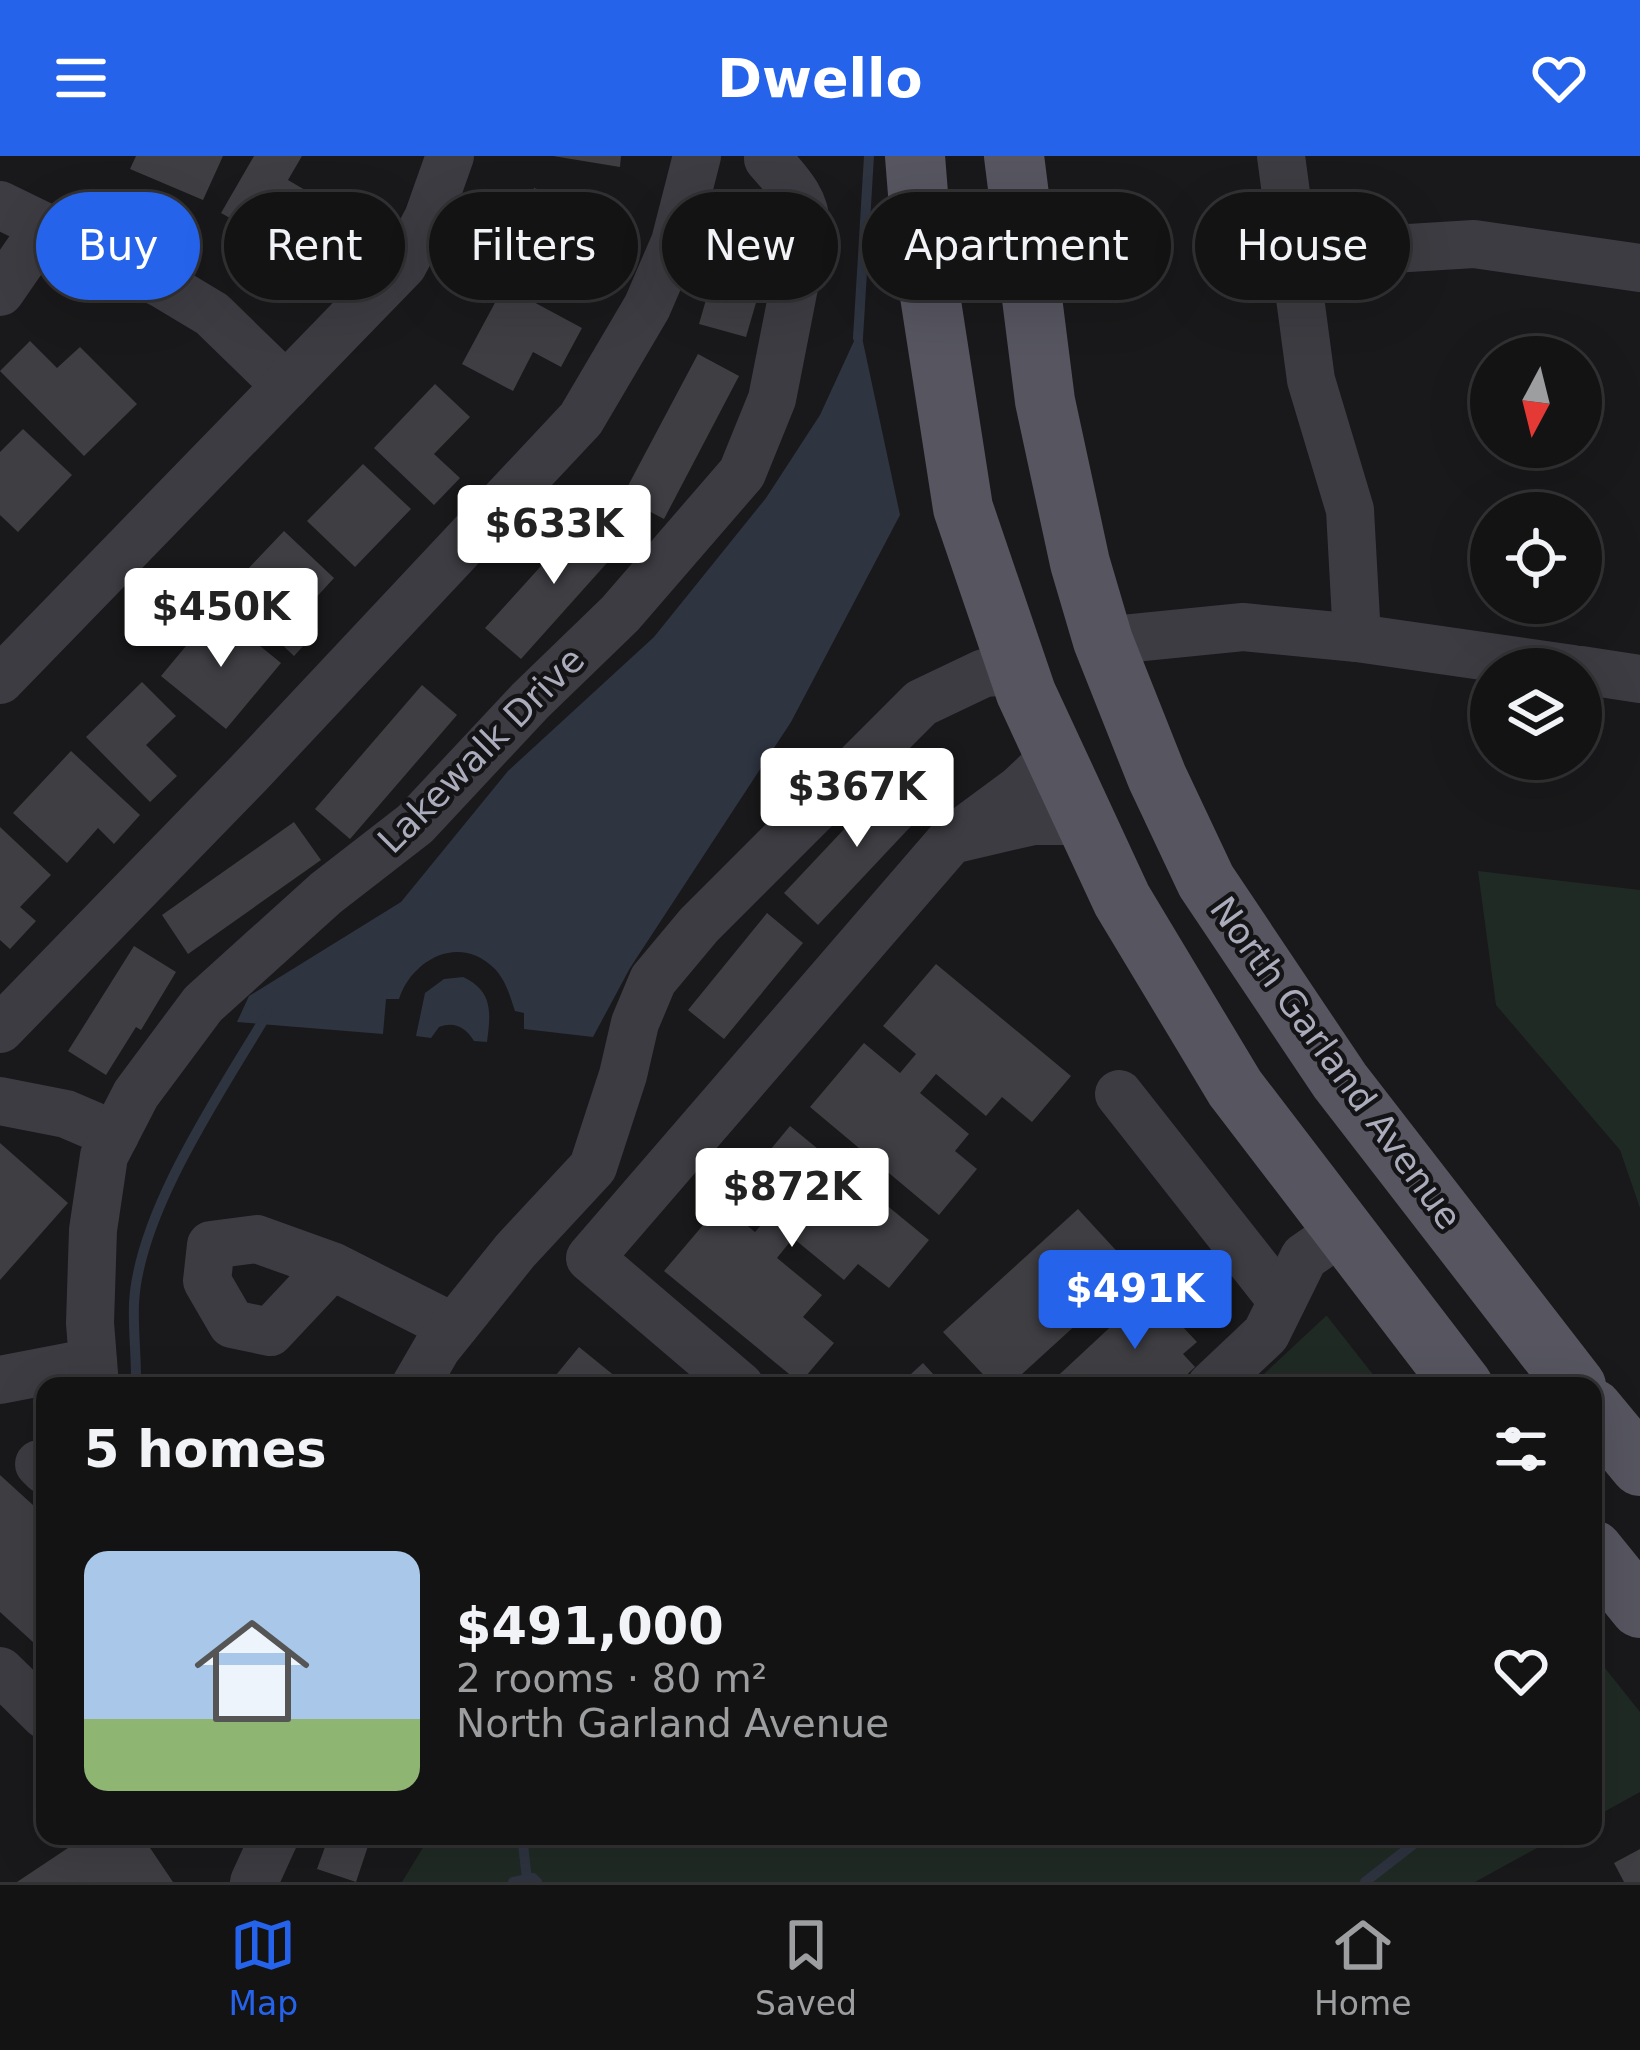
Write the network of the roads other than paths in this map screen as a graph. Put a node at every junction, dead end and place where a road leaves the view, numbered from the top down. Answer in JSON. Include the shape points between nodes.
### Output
{"nodes":[{"id":1,"x":449,"y":156,"type":"edge"},
{"id":2,"x":697,"y":156,"type":"edge"},
{"id":3,"x":915,"y":156,"type":"edge"},
{"id":4,"x":1014,"y":156,"type":"edge"},
{"id":5,"x":1281,"y":156,"type":"edge"},
{"id":6,"x":768,"y":159,"type":"edge"},
{"id":7,"x":1286,"y":192,"type":"edge"},
{"id":8,"x":0,"y":205,"type":"edge"},
{"id":9,"x":36,"y":223,"type":"edge"},
{"id":10,"x":36,"y":240,"type":"edge"},
{"id":11,"x":1410,"y":248,"type":"edge"},
{"id":12,"x":1640,"y":268,"type":"edge"},
{"id":13,"x":0,"y":292,"type":"edge"},
{"id":14,"x":189,"y":300,"type":"edge"},
{"id":15,"x":1300,"y":300,"type":"edge"},
{"id":16,"x":286,"y":386,"type":"junction"},
{"id":17,"x":1357,"y":638,"type":"junction"},
{"id":18,"x":1103,"y":641,"type":"junction"},
{"id":19,"x":1470,"y":654,"type":"edge"},
{"id":20,"x":1018,"y":671,"type":"junction"},
{"id":21,"x":1602,"y":674,"type":"edge"},
{"id":22,"x":1640,"y":679,"type":"edge"},
{"id":23,"x":0,"y":680,"type":"edge"},
{"id":24,"x":1055,"y":757,"type":"junction"},
{"id":25,"x":1084,"y":821,"type":"junction"},
{"id":26,"x":951,"y":840,"type":"junction"},
{"id":27,"x":0,"y":1029,"type":"edge"},
{"id":28,"x":1119,"y":1094,"type":"dead end"},
{"id":29,"x":0,"y":1101,"type":"edge"},
{"id":30,"x":115,"y":1135,"type":"junction"},
{"id":31,"x":1343,"y":1230,"type":"junction"},
{"id":32,"x":332,"y":1266,"type":"dead end"},
{"id":33,"x":1282,"y":1300,"type":"junction"},
{"id":34,"x":453,"y":1327,"type":"junction"},
{"id":35,"x":94,"y":1374,"type":"edge"},
{"id":36,"x":47,"y":1377,"type":"edge"},
{"id":37,"x":421,"y":1377,"type":"edge"},
{"id":38,"x":729,"y":1377,"type":"edge"},
{"id":39,"x":1221,"y":1377,"type":"edge"},
{"id":40,"x":1456,"y":1377,"type":"edge"},
{"id":41,"x":1569,"y":1377,"type":"edge"},
{"id":42,"x":36,"y":1378,"type":"edge"},
{"id":43,"x":0,"y":1380,"type":"edge"},
{"id":44,"x":1602,"y":1419,"type":"edge"},
{"id":45,"x":1640,"y":1466,"type":"edge"},
{"id":46,"x":1602,"y":1561,"type":"edge"},
{"id":47,"x":1640,"y":1608,"type":"edge"},
{"id":48,"x":0,"y":1672,"type":"edge"},
{"id":49,"x":36,"y":1706,"type":"edge"},
{"id":50,"x":271,"y":1845,"type":"edge"},
{"id":51,"x":254,"y":1882,"type":"edge"}],
"edges":[{"from":1,"to":16,"type":"street","via":[[404,265]]},
{"from":2,"to":27,"type":"street","via":[[647,308],[581,419]]},
{"from":3,"to":20,"type":"main road","via":[[963,508]]},
{"from":4,"to":18,"type":"main road","name":"North Garland Avenue","via":[[1045,401]]},
{"from":5,"to":7,"type":"street"},
{"from":6,"to":30,"type":"street","name":"Lakewalk Drive","via":[[806,211],[806,226],[772,399],[742,472],[620,614],[415,824],[203,1004]]},
{"from":8,"to":9,"type":"street"},
{"from":10,"to":13,"type":"street"},
{"from":11,"to":12,"type":"street","via":[[1474,244]]},
{"from":14,"to":16,"type":"street"},
{"from":15,"to":17,"type":"street","via":[[1311,380],[1349,510]]},
{"from":16,"to":23,"type":"street"},
{"from":17,"to":18,"type":"street","via":[[1243,627]]},
{"from":17,"to":19,"type":"street"},
{"from":18,"to":20,"type":"main road"},
{"from":18,"to":41,"type":"main road","name":"North Garland Avenue","via":[[1156,777],[1218,899],[1340,1081]]},
{"from":20,"to":24,"type":"main road"},
{"from":20,"to":34,"type":"street","via":[[984,673],[921,703],[699,925],[652,980],[593,1167]]},
{"from":21,"to":22,"type":"street"},
{"from":24,"to":25,"type":"main road"},
{"from":24,"to":26,"type":"street"},
{"from":25,"to":26,"type":"street","via":[[1033,821]]},
{"from":25,"to":31,"type":"main road","via":[[1235,1088]]},
{"from":26,"to":38,"type":"street","via":[[590,1258]]},
{"from":28,"to":33,"type":"street"},
{"from":29,"to":30,"type":"street","via":[[66,1114]]},
{"from":30,"to":35,"type":"street","name":"Lakewalk Drive","via":[[93,1230]]},
{"from":31,"to":33,"type":"street","via":[[1304,1256]]},
{"from":31,"to":40,"type":"main road"},
{"from":32,"to":34,"type":"street"},
{"from":33,"to":39,"type":"street","via":[[1266,1334]]},
{"from":34,"to":37,"type":"street"},
{"from":35,"to":36,"type":"street"},
{"from":42,"to":43,"type":"street"},
{"from":44,"to":45,"type":"main road"},
{"from":46,"to":47,"type":"main road"},
{"from":48,"to":49,"type":"street"},
{"from":50,"to":51,"type":"street"}]}
